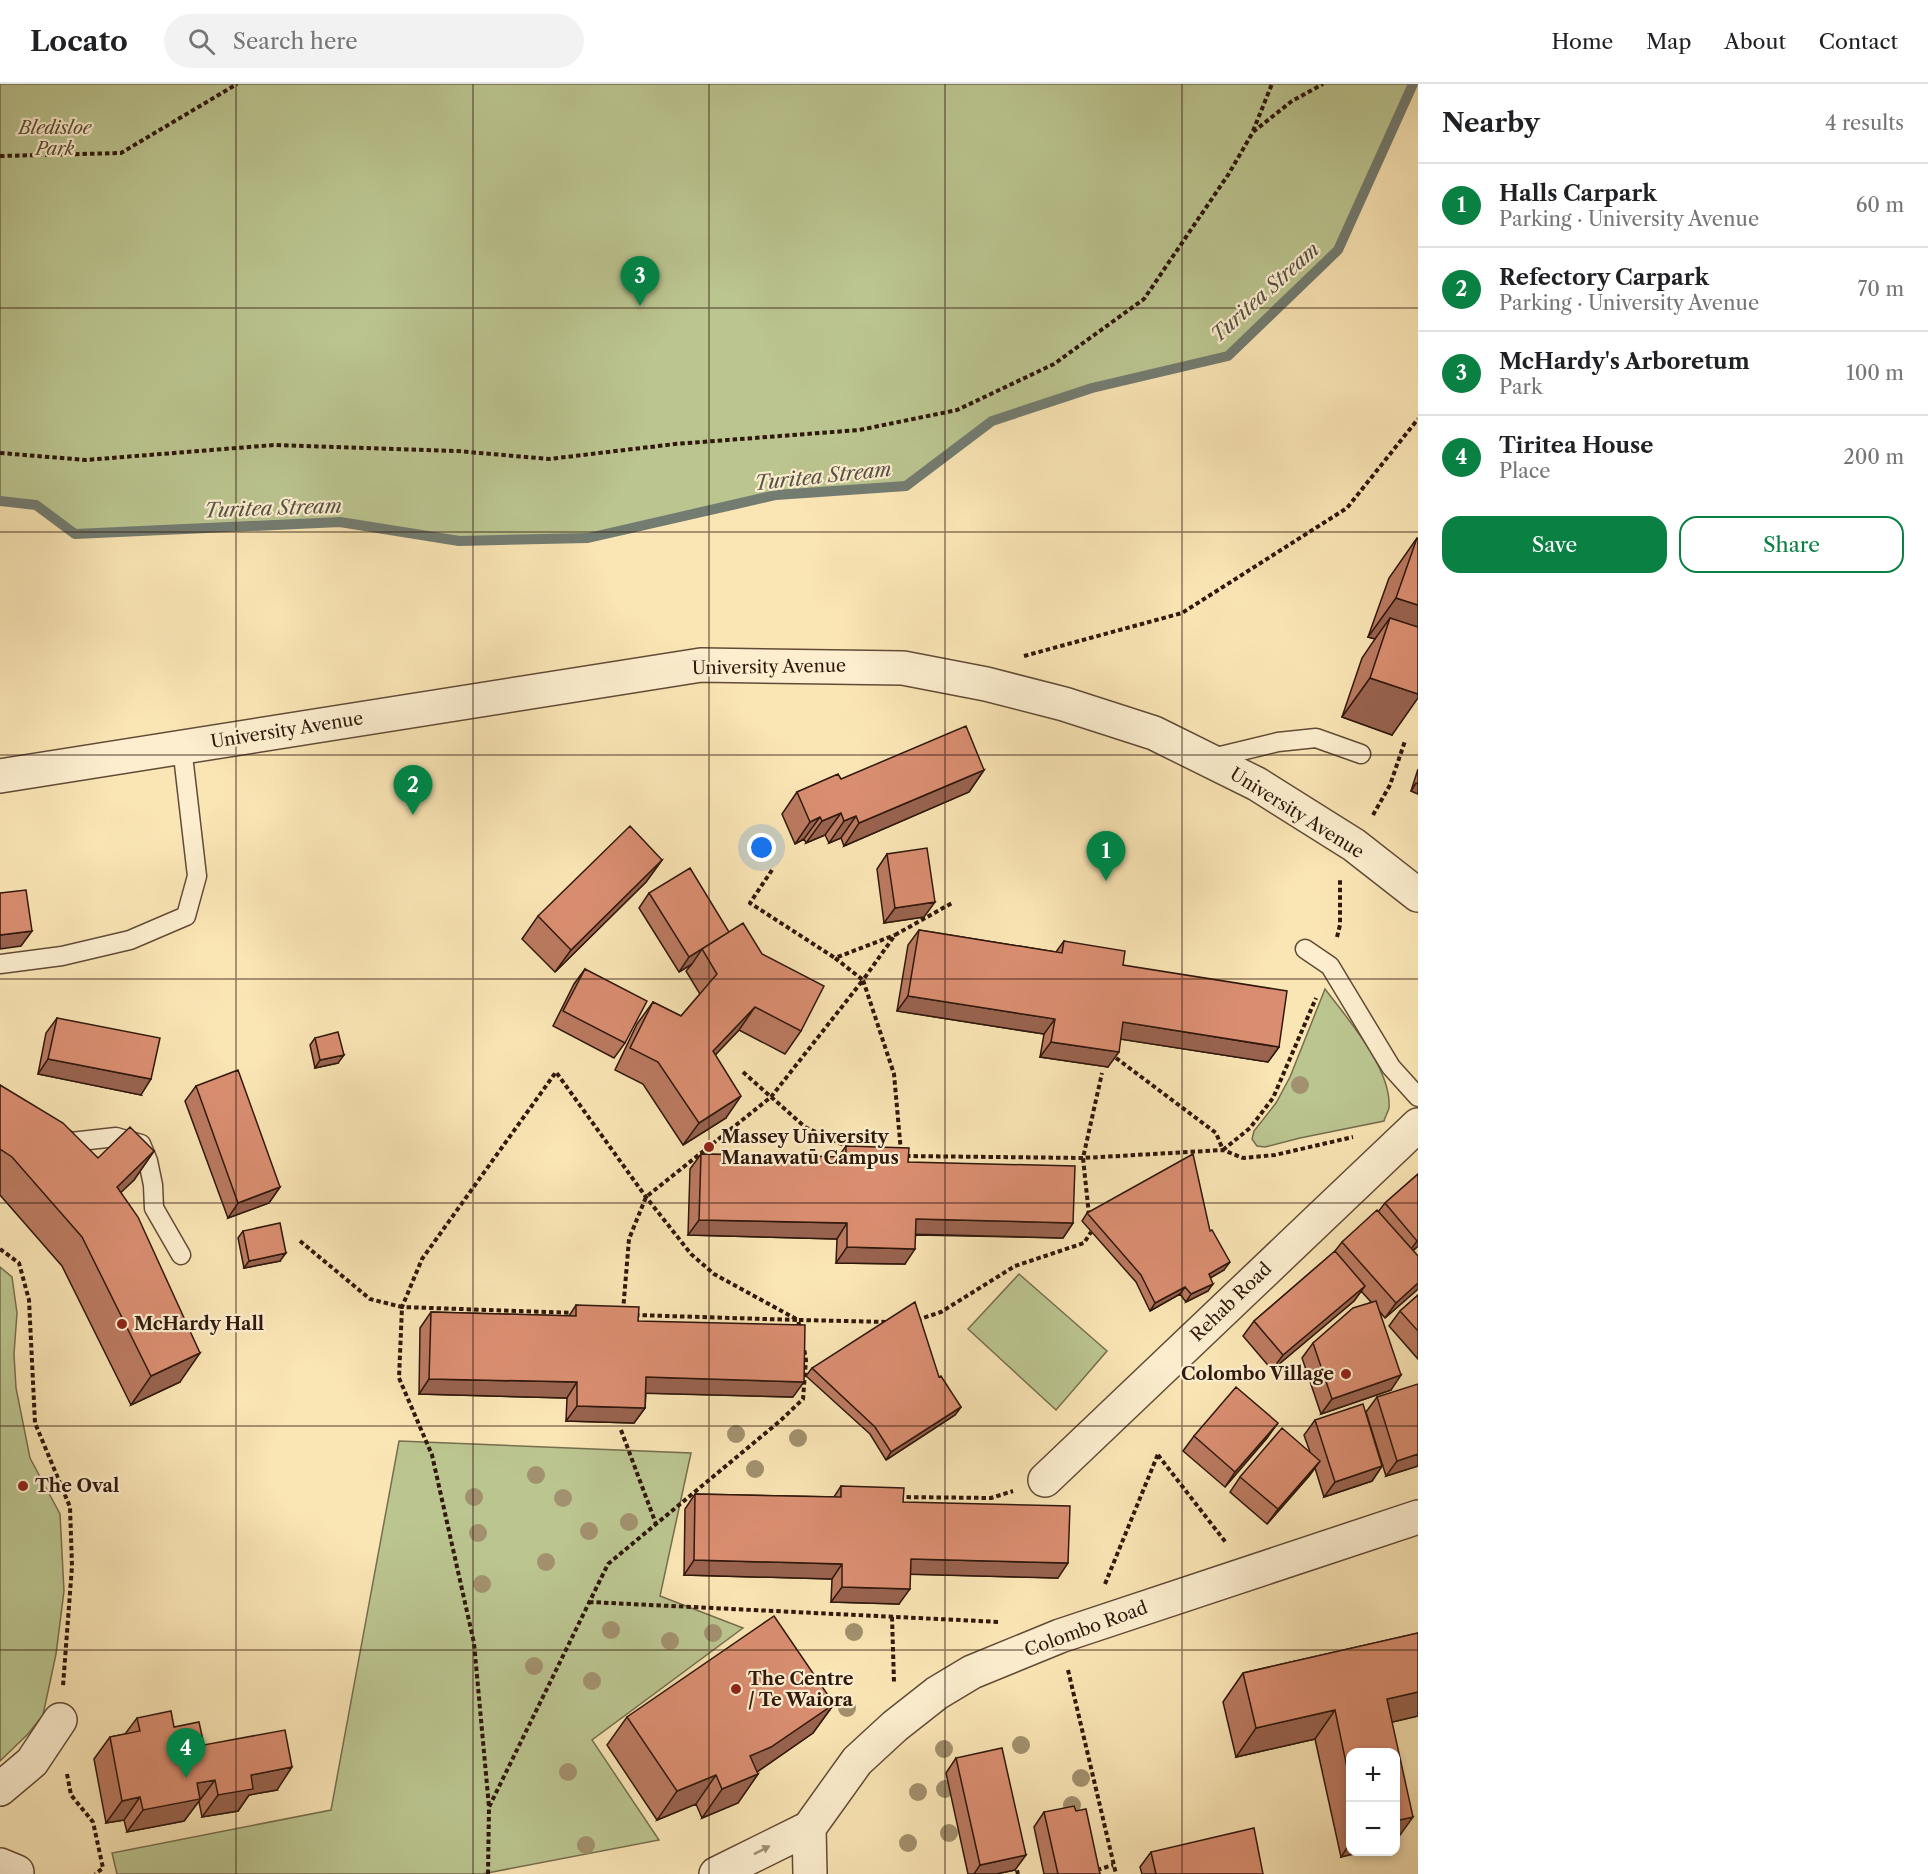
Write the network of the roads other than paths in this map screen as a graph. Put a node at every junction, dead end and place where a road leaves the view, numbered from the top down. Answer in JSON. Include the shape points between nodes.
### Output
{"nodes":[{"id":1,"x":182,"y":747,"type":"junction"},
{"id":2,"x":1360,"y":754,"type":"dead end"},
{"id":3,"x":1207,"y":759,"type":"junction"},
{"id":4,"x":0,"y":776,"type":"edge"},
{"id":5,"x":1418,"y":895,"type":"edge"},
{"id":6,"x":1305,"y":949,"type":"dead end"},
{"id":7,"x":0,"y":964,"type":"edge"},
{"id":8,"x":1418,"y":1097,"type":"edge"},
{"id":9,"x":1418,"y":1125,"type":"edge"},
{"id":10,"x":45,"y":1129,"type":"edge"},
{"id":11,"x":181,"y":1255,"type":"dead end"},
{"id":12,"x":1045,"y":1480,"type":"road end"},
{"id":13,"x":1418,"y":1517,"type":"edge"},
{"id":14,"x":60,"y":1720,"type":"road end"},
{"id":15,"x":0,"y":1789,"type":"edge"},
{"id":16,"x":809,"y":1828,"type":"junction"},
{"id":17,"x":716,"y":1874,"type":"edge"},
{"id":18,"x":810,"y":1874,"type":"edge"}],
"edges":[{"from":1,"to":3,"type":"street","name":"University Avenue","via":[[701,665],[854,666],[903,668],[1064,704],[1154,733]]},
{"from":1,"to":4,"type":"street","name":"University Avenue"},
{"from":1,"to":7,"type":"lane","via":[[197,876],[186,916],[130,940],[62,956]]},
{"from":2,"to":3,"type":"lane","via":[[1316,738],[1278,742]]},
{"from":3,"to":5,"type":"street","name":"University Avenue","via":[[1257,784],[1354,845]]},
{"from":6,"to":8,"type":"lane","via":[[1330,966],[1391,1067]]},
{"from":9,"to":12,"type":"street","name":"Rehab Road"},
{"from":10,"to":11,"type":"lane","via":[[71,1142],[116,1137],[141,1144],[153,1185],[154,1208]]},
{"from":13,"to":16,"type":"street","name":"Colombo Road","via":[[1060,1636],[972,1672],[937,1693],[857,1761]]},
{"from":14,"to":15,"type":"street","via":[[32,1762]]},
{"from":17,"to":16,"type":"street","name":"Colombo Road","one_way":true},
{"from":16,"to":18,"type":"street"}]}
